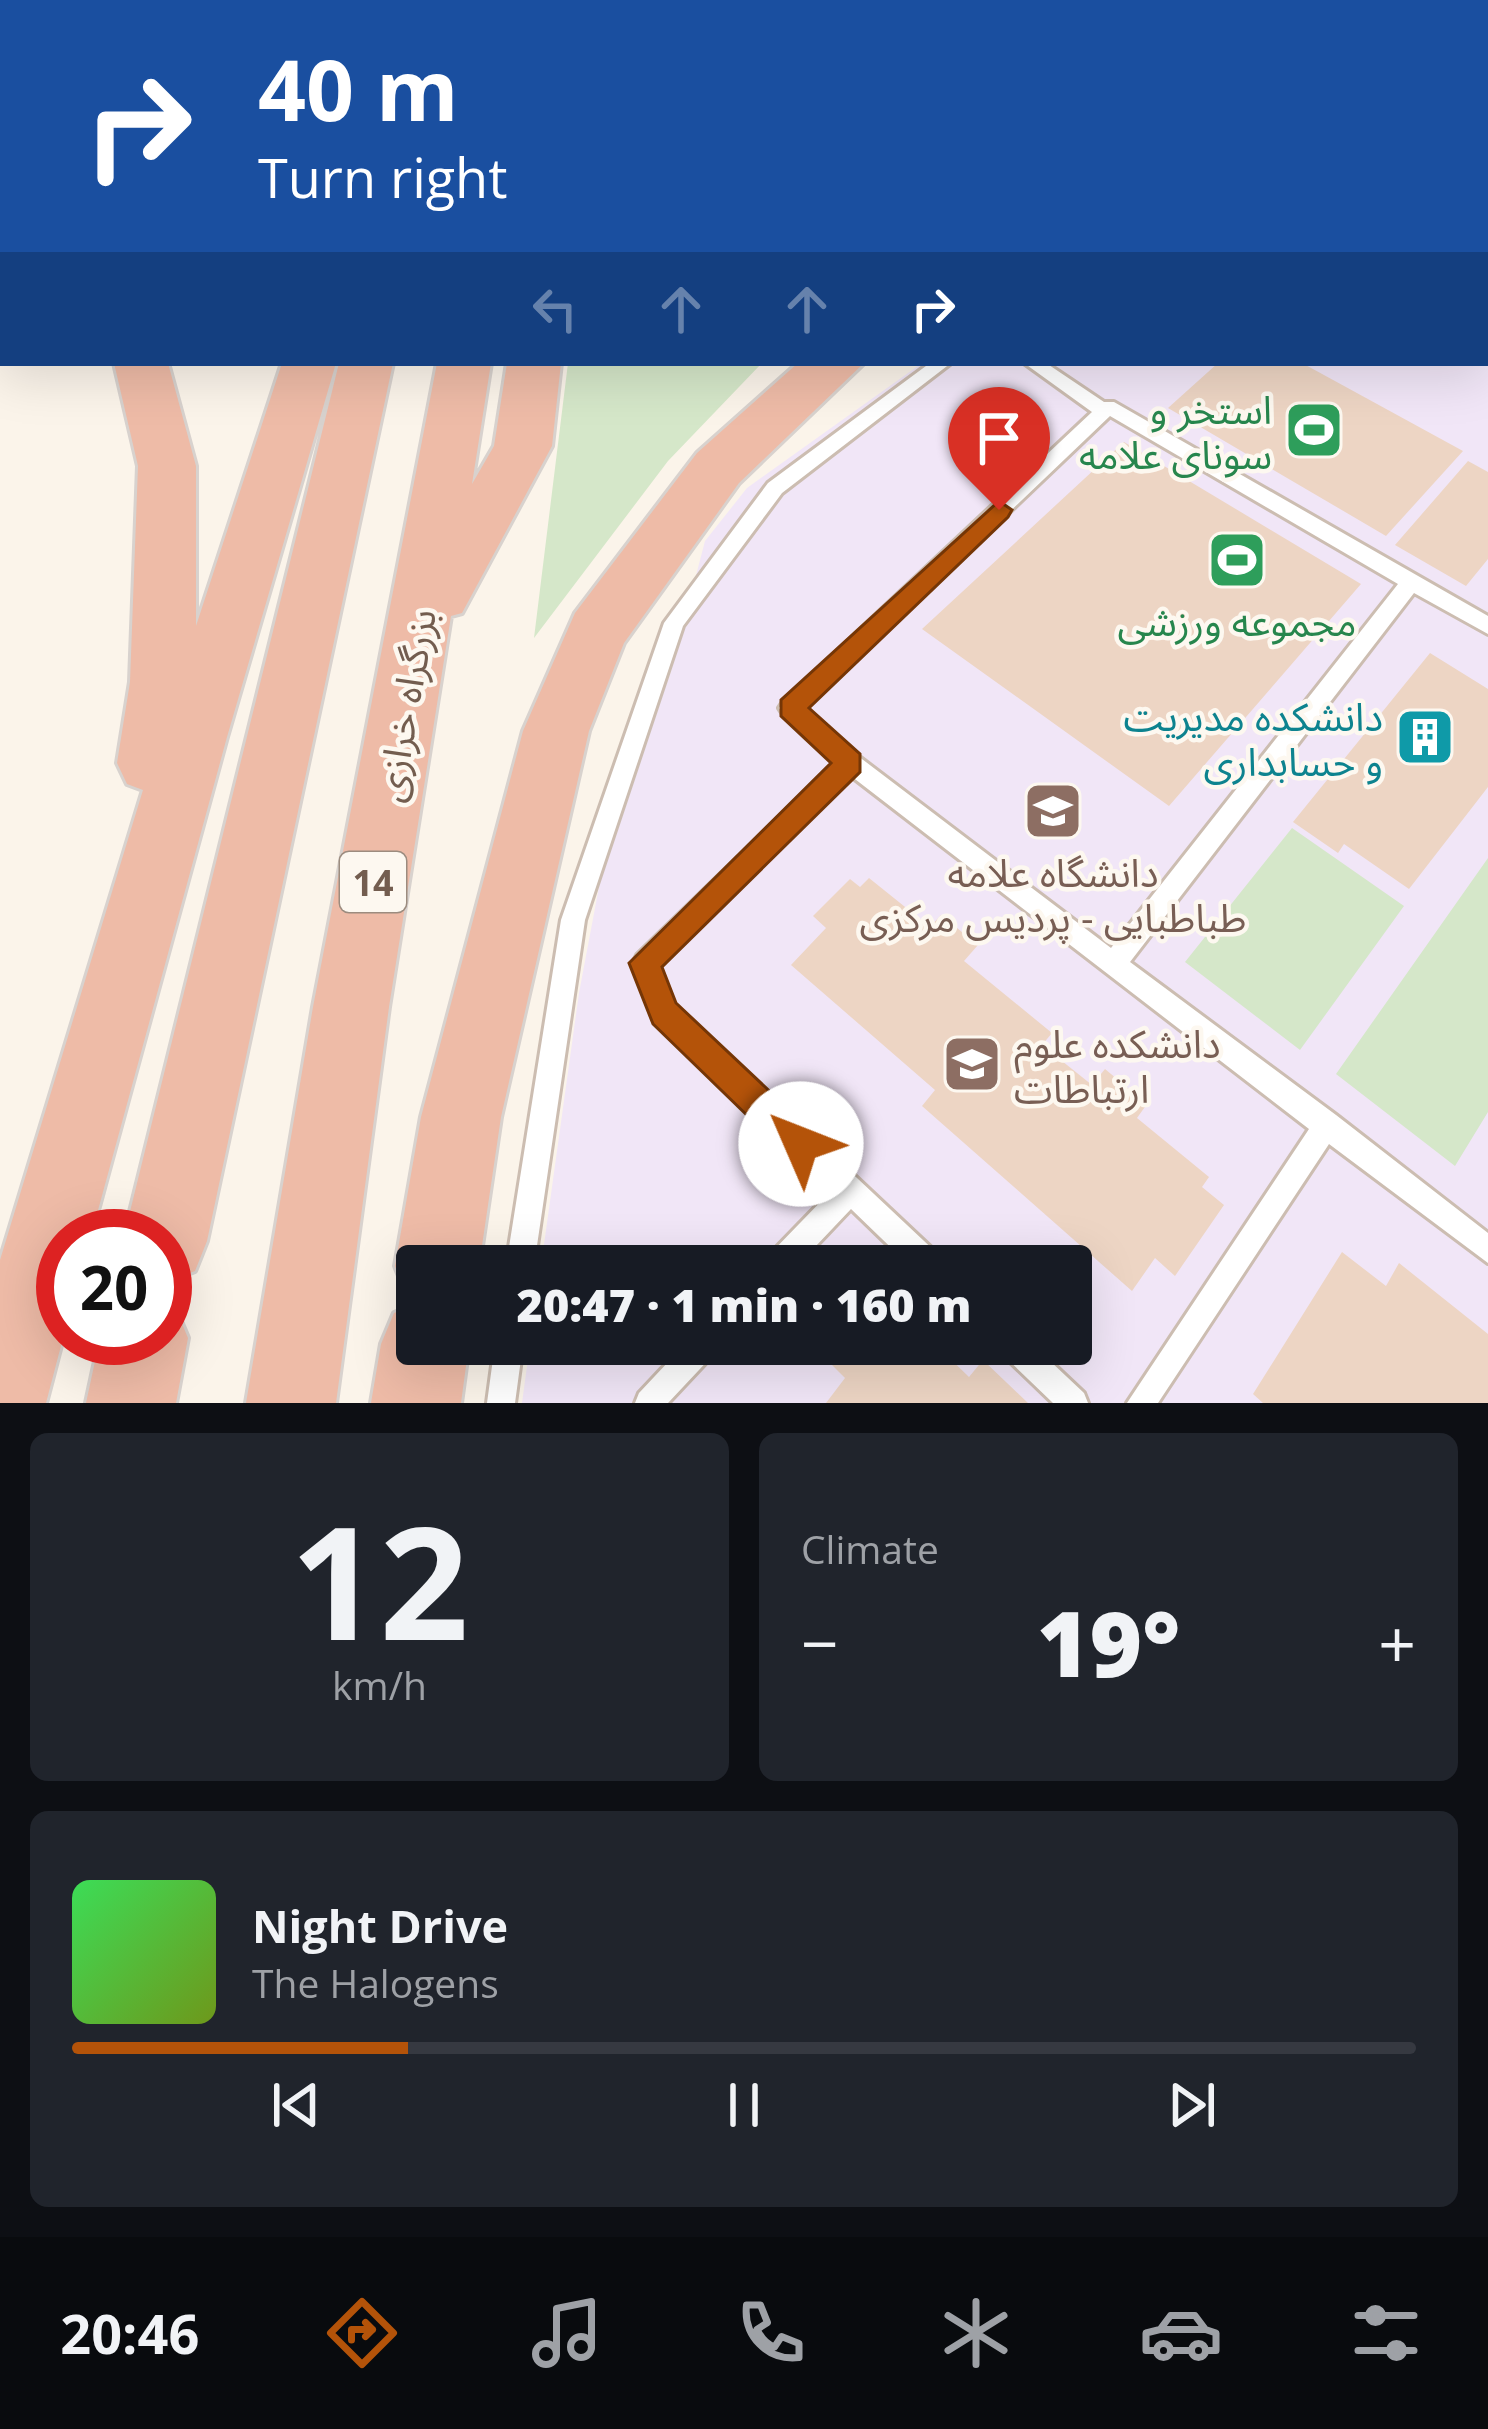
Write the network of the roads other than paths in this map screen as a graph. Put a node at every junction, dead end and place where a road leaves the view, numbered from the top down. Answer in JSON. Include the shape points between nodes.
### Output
{"nodes":[{"id":1,"x":142,"y":366,"type":"edge"},
{"id":2,"x":308,"y":366,"type":"edge"},
{"id":3,"x":364,"y":366,"type":"edge"},
{"id":4,"x":463,"y":366,"type":"edge"},
{"id":5,"x":534,"y":366,"type":"edge"},
{"id":6,"x":833,"y":366,"type":"edge"},
{"id":7,"x":939,"y":366,"type":"edge"},
{"id":8,"x":1037,"y":366,"type":"edge"},
{"id":9,"x":1104,"y":411,"type":"junction"},
{"id":10,"x":1411,"y":582,"type":"junction"},
{"id":11,"x":1488,"y":626,"type":"edge"},
{"id":12,"x":416,"y":640,"type":"junction"},
{"id":13,"x":850,"y":763,"type":"junction"},
{"id":14,"x":1115,"y":962,"type":"junction"},
{"id":15,"x":113,"y":1017,"type":"junction"},
{"id":16,"x":1327,"y":1124,"type":"junction"},
{"id":17,"x":850,"y":1190,"type":"junction"},
{"id":18,"x":172,"y":1209,"type":"edge"},
{"id":19,"x":440,"y":1245,"type":"edge"},
{"id":20,"x":523,"y":1245,"type":"edge"},
{"id":21,"x":798,"y":1245,"type":"edge"},
{"id":22,"x":908,"y":1245,"type":"edge"},
{"id":23,"x":1488,"y":1250,"type":"edge"},
{"id":24,"x":139,"y":1365,"type":"edge"},
{"id":25,"x":422,"y":1365,"type":"edge"},
{"id":26,"x":506,"y":1365,"type":"edge"},
{"id":27,"x":684,"y":1365,"type":"edge"},
{"id":28,"x":1034,"y":1365,"type":"edge"},
{"id":29,"x":1,"y":1403,"type":"edge"},
{"id":30,"x":131,"y":1403,"type":"edge"},
{"id":31,"x":291,"y":1403,"type":"edge"},
{"id":32,"x":416,"y":1403,"type":"edge"},
{"id":33,"x":501,"y":1403,"type":"edge"},
{"id":34,"x":649,"y":1403,"type":"edge"},
{"id":35,"x":1074,"y":1403,"type":"edge"},
{"id":36,"x":1142,"y":1403,"type":"edge"}],
"edges":[{"from":1,"to":15,"type":"highway","via":[[167,466],[164,682]]},
{"from":2,"to":15,"type":"highway"},
{"from":3,"to":18,"type":"highway"},
{"from":4,"to":12,"type":"highway","name":"بزرگراه خرازی","number":"14"},
{"from":5,"to":12,"type":"highway","via":[[523,446]]},
{"from":6,"to":19,"type":"highway","via":[[718,469],[598,631],[556,731],[461,1117]]},
{"from":7,"to":20,"type":"lane","via":[[775,488],[674,622],[573,920]]},
{"from":8,"to":9,"type":"lane"},
{"from":9,"to":10,"type":"lane"},
{"from":9,"to":13,"type":"lane","via":[[790,708]]},
{"from":10,"to":11,"type":"lane"},
{"from":10,"to":14,"type":"lane"},
{"from":12,"to":31,"type":"highway","name":"بزرگراه خرازی","number":"14"},
{"from":13,"to":14,"type":"lane"},
{"from":13,"to":17,"type":"lane","via":[[645,963],[664,1013]]},
{"from":14,"to":16,"type":"lane"},
{"from":15,"to":29,"type":"highway"},
{"from":16,"to":23,"type":"lane"},
{"from":16,"to":36,"type":"lane"},
{"from":17,"to":21,"type":"lane"},
{"from":17,"to":22,"type":"lane"},
{"from":24,"to":30,"type":"highway"},
{"from":25,"to":32,"type":"highway"},
{"from":26,"to":33,"type":"lane"},
{"from":27,"to":34,"type":"lane"},
{"from":28,"to":35,"type":"lane"}]}
